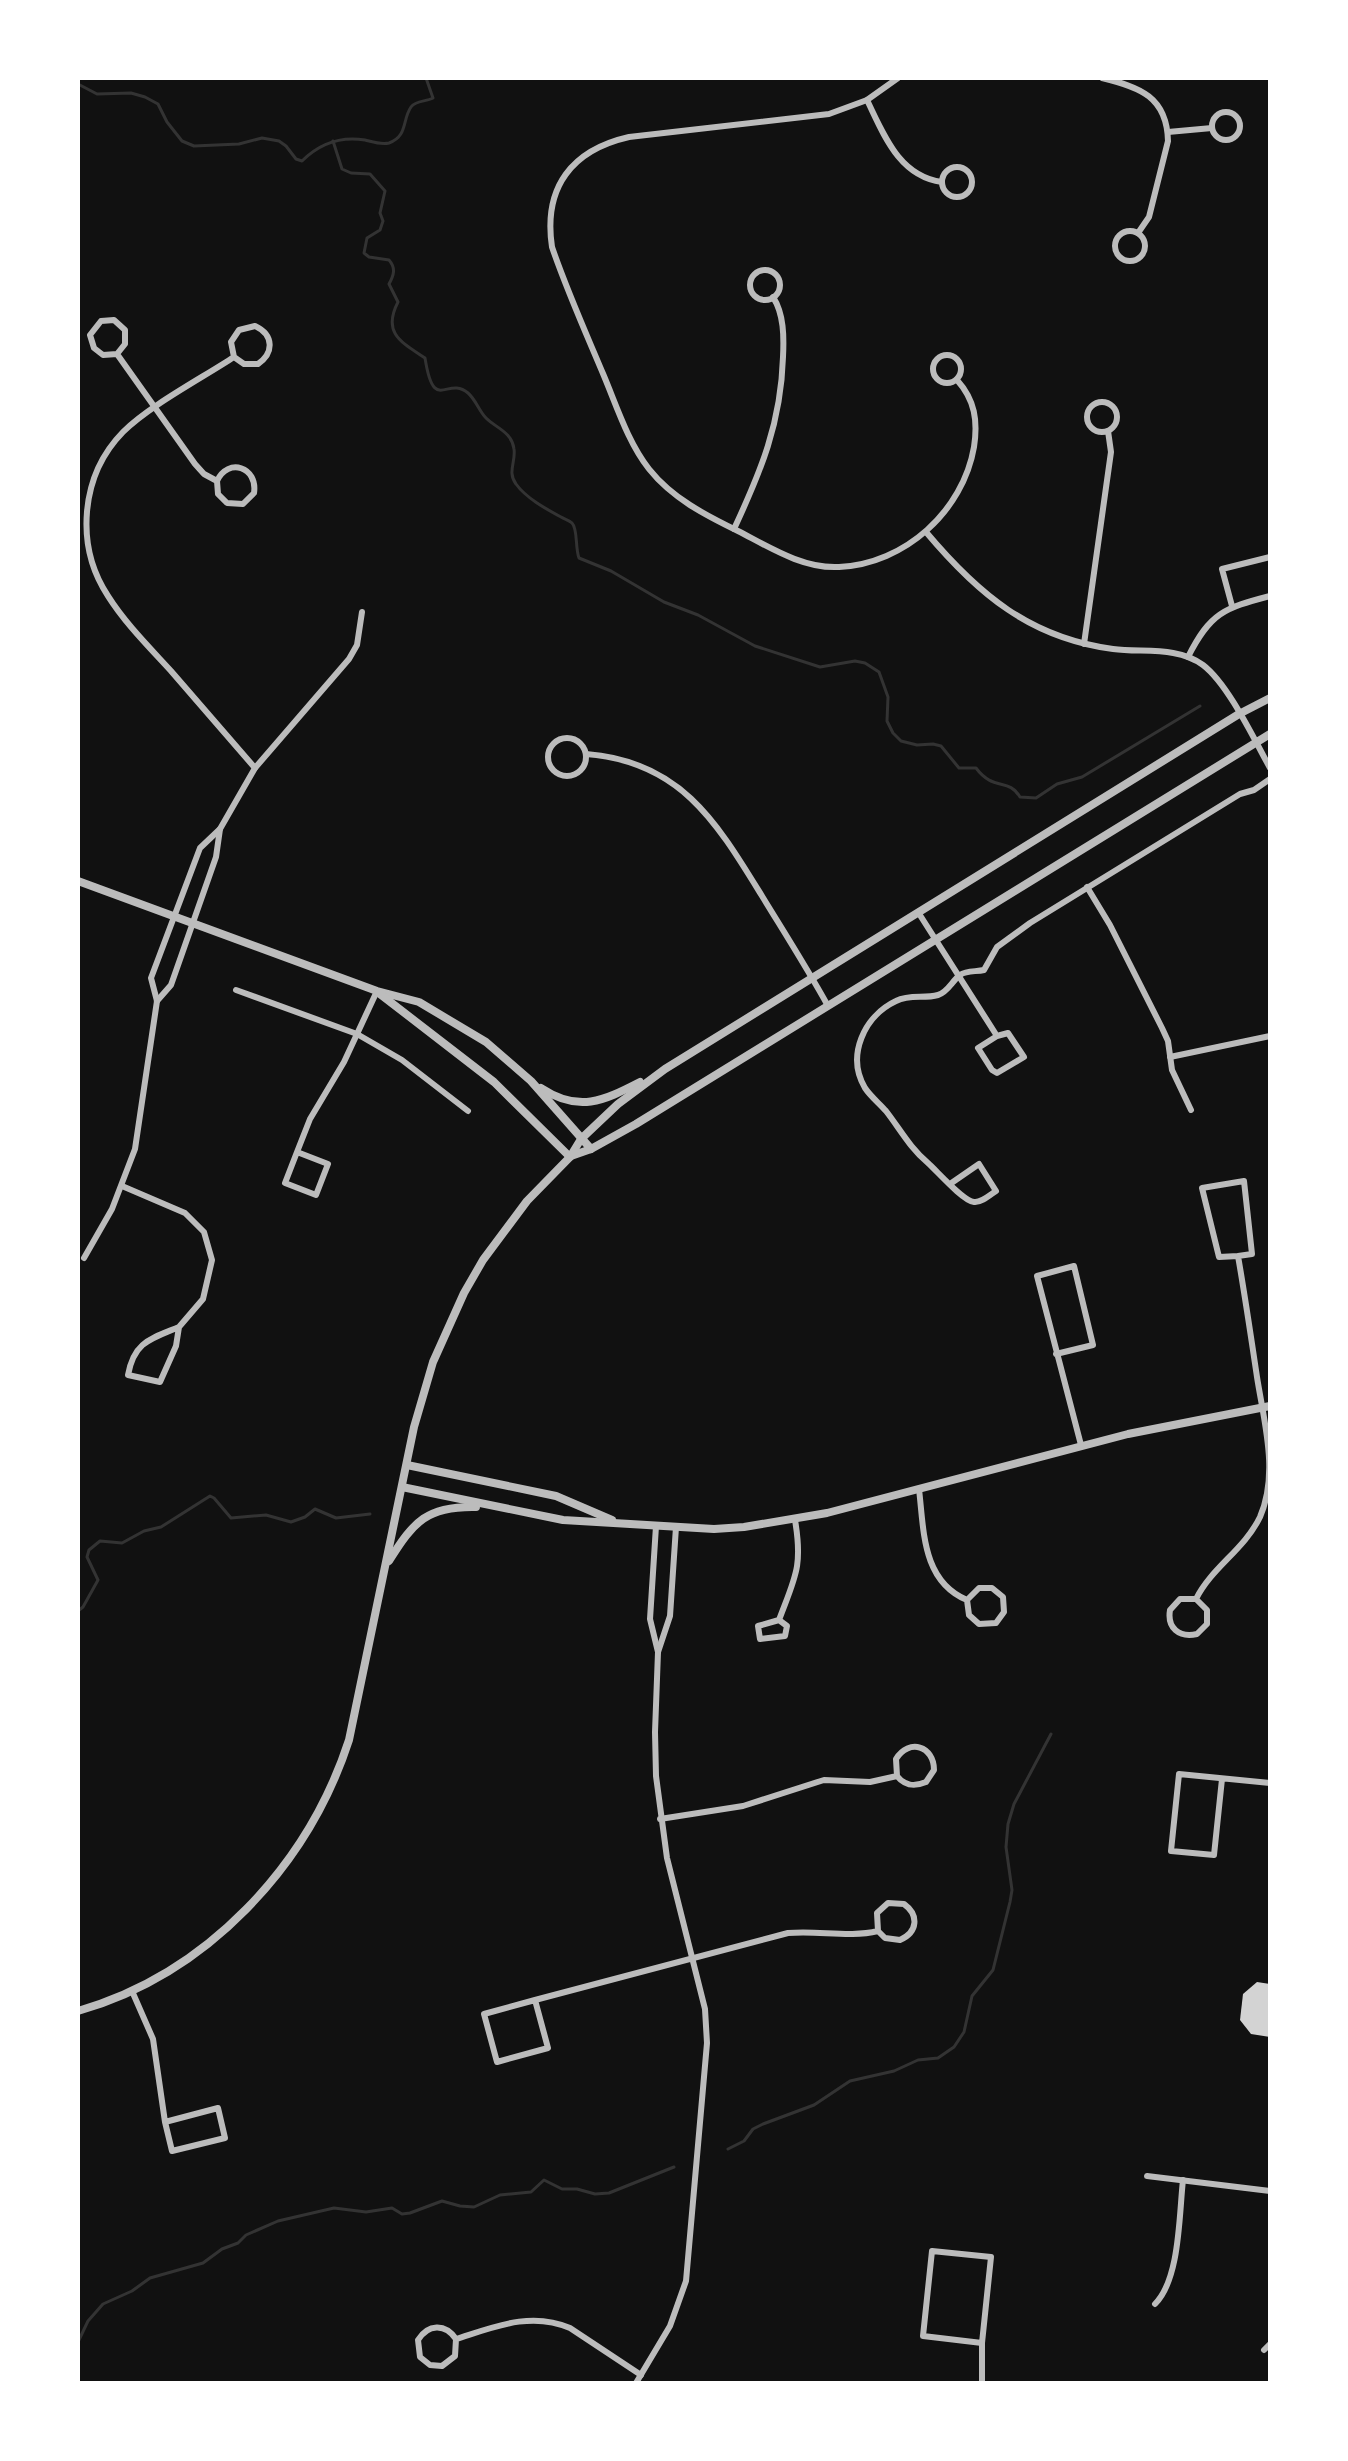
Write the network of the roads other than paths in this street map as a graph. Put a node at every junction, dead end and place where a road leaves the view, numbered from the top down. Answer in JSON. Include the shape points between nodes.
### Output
{"nodes":[{"id":1,"x":898,"y":78,"type":"edge"},
{"id":2,"x":1102,"y":78,"type":"edge"},
{"id":3,"x":867,"y":100,"type":"junction"},
{"id":4,"x":1212,"y":128,"type":"junction"},
{"id":5,"x":1168,"y":132,"type":"junction"},
{"id":6,"x":942,"y":182,"type":"junction"},
{"id":7,"x":1138,"y":233,"type":"junction"},
{"id":8,"x":773,"y":297,"type":"junction"},
{"id":9,"x":117,"y":354,"type":"junction"},
{"id":10,"x":234,"y":357,"type":"junction"},
{"id":11,"x":957,"y":380,"type":"junction"},
{"id":12,"x":155,"y":408,"type":"junction"},
{"id":13,"x":1108,"y":431,"type":"junction"},
{"id":14,"x":217,"y":481,"type":"junction"},
{"id":15,"x":78,"y":487,"type":"edge"},
{"id":16,"x":89,"y":490,"type":"junction"},
{"id":17,"x":734,"y":529,"type":"junction"},
{"id":18,"x":926,"y":532,"type":"junction"},
{"id":19,"x":1270,"y":557,"type":"edge"},
{"id":20,"x":1270,"y":596,"type":"edge"},
{"id":21,"x":1232,"y":606,"type":"junction"},
{"id":22,"x":362,"y":612,"type":"dead end"},
{"id":23,"x":1084,"y":644,"type":"junction"},
{"id":24,"x":1188,"y":657,"type":"junction"},
{"id":25,"x":1270,"y":698,"type":"edge"},
{"id":26,"x":1239,"y":714,"type":"junction"},
{"id":27,"x":1270,"y":734,"type":"edge"},
{"id":28,"x":1256,"y":742,"type":"junction"},
{"id":29,"x":586,"y":754,"type":"junction"},
{"id":30,"x":255,"y":768,"type":"junction"},
{"id":31,"x":1270,"y":768,"type":"edge"},
{"id":32,"x":1270,"y":779,"type":"edge"},
{"id":33,"x":220,"y":829,"type":"junction"},
{"id":34,"x":78,"y":881,"type":"edge"},
{"id":35,"x":1087,"y":887,"type":"junction"},
{"id":36,"x":918,"y":912,"type":"junction"},
{"id":37,"x":172,"y":917,"type":"junction"},
{"id":38,"x":193,"y":925,"type":"junction"},
{"id":39,"x":936,"y":939,"type":"junction"},
{"id":40,"x":812,"y":976,"type":"junction"},
{"id":41,"x":959,"y":976,"type":"junction"},
{"id":42,"x":236,"y":990,"type":"dead end"},
{"id":43,"x":377,"y":991,"type":"junction"},
{"id":44,"x":157,"y":1001,"type":"junction"},
{"id":45,"x":828,"y":1006,"type":"junction"},
{"id":46,"x":357,"y":1034,"type":"junction"},
{"id":47,"x":997,"y":1036,"type":"junction"},
{"id":48,"x":1270,"y":1036,"type":"edge"},
{"id":49,"x":1170,"y":1057,"type":"junction"},
{"id":50,"x":665,"y":1069,"type":"junction"},
{"id":51,"x":531,"y":1081,"type":"junction"},
{"id":52,"x":1191,"y":1110,"type":"dead end"},
{"id":53,"x":468,"y":1111,"type":"dead end"},
{"id":54,"x":581,"y":1139,"type":"junction"},
{"id":55,"x":591,"y":1149,"type":"junction"},
{"id":56,"x":297,"y":1152,"type":"junction"},
{"id":57,"x":570,"y":1157,"type":"junction"},
{"id":58,"x":950,"y":1184,"type":"junction"},
{"id":59,"x":122,"y":1186,"type":"junction"},
{"id":60,"x":1238,"y":1256,"type":"junction"},
{"id":61,"x":84,"y":1258,"type":"dead end"},
{"id":62,"x":179,"y":1327,"type":"junction"},
{"id":63,"x":1056,"y":1354,"type":"junction"},
{"id":64,"x":1266,"y":1406,"type":"edge"},
{"id":65,"x":1081,"y":1445,"type":"junction"},
{"id":66,"x":407,"y":1465,"type":"junction"},
{"id":67,"x":402,"y":1487,"type":"junction"},
{"id":68,"x":919,"y":1489,"type":"junction"},
{"id":69,"x":496,"y":1507,"type":"junction"},
{"id":70,"x":1261,"y":1514,"type":"junction"},
{"id":71,"x":1270,"y":1514,"type":"edge"},
{"id":72,"x":795,"y":1520,"type":"junction"},
{"id":73,"x":616,"y":1522,"type":"junction"},
{"id":74,"x":656,"y":1526,"type":"junction"},
{"id":75,"x":676,"y":1527,"type":"junction"},
{"id":76,"x":387,"y":1565,"type":"junction"},
{"id":77,"x":1196,"y":1599,"type":"junction"},
{"id":78,"x":967,"y":1600,"type":"junction"},
{"id":79,"x":779,"y":1620,"type":"junction"},
{"id":80,"x":658,"y":1652,"type":"junction"},
{"id":81,"x":897,"y":1776,"type":"junction"},
{"id":82,"x":1222,"y":1779,"type":"junction"},
{"id":83,"x":1270,"y":1783,"type":"edge"},
{"id":84,"x":660,"y":1819,"type":"junction"},
{"id":85,"x":878,"y":1931,"type":"junction"},
{"id":86,"x":692,"y":1958,"type":"junction"},
{"id":87,"x":132,"y":1991,"type":"junction"},
{"id":88,"x":535,"y":2000,"type":"junction"},
{"id":89,"x":78,"y":2011,"type":"edge"},
{"id":90,"x":165,"y":2122,"type":"junction"},
{"id":91,"x":1147,"y":2176,"type":"dead end"},
{"id":92,"x":1183,"y":2180,"type":"junction"},
{"id":93,"x":1270,"y":2191,"type":"edge"},
{"id":94,"x":1155,"y":2304,"type":"dead end"},
{"id":95,"x":456,"y":2339,"type":"junction"},
{"id":96,"x":982,"y":2343,"type":"junction"},
{"id":97,"x":1270,"y":2344,"type":"edge"},
{"id":98,"x":1264,"y":2350,"type":"dead end"},
{"id":99,"x":641,"y":2375,"type":"junction"},
{"id":100,"x":636,"y":2383,"type":"edge"},
{"id":101,"x":982,"y":2383,"type":"edge"}],
"edges":[{"from":1,"to":3,"type":"street"},
{"from":2,"to":5,"type":"street","via":[[1146,92],[1160,109]]},
{"from":3,"to":6,"type":"street","via":[[889,145],[908,168]]},
{"from":3,"to":17,"type":"street","via":[[803,119],[605,143],[591,149],[566,174],[554,200],[549,230],[556,258],[638,453],[678,498]]},
{"from":4,"to":4,"type":"street","via":[[1219,138],[1231,139],[1240,123],[1227,111],[1216,116]]},
{"from":4,"to":5,"type":"street"},
{"from":5,"to":7,"type":"street","via":[[1149,217]]},
{"from":6,"to":6,"type":"street","via":[[956,197],[968,192],[972,180],[960,167],[948,170]]},
{"from":7,"to":7,"type":"street","via":[[1127,231],[1117,237],[1119,257],[1140,257],[1144,242]]},
{"from":8,"to":8,"type":"street","via":[[779,287],[776,275],[765,270],[754,275],[752,292],[761,299]]},
{"from":8,"to":17,"type":"street","via":[[784,347],[779,405],[767,454]]},
{"from":9,"to":9,"type":"street","via":[[103,355],[94,348],[90,335],[101,321],[114,320],[125,330],[125,344]]},
{"from":9,"to":12,"type":"street"},
{"from":10,"to":10,"type":"street","via":[[258,364],[269,353],[267,335],[255,326],[239,330],[231,342]]},
{"from":10,"to":12,"type":"street"},
{"from":11,"to":11,"type":"street","via":[[962,369],[956,357],[938,358],[934,376],[945,383]]},
{"from":11,"to":18,"type":"street","via":[[973,403],[972,458],[955,498]]},
{"from":12,"to":14,"type":"street","via":[[195,464]]},
{"from":12,"to":16,"type":"street","via":[[110,448]]},
{"from":13,"to":13,"type":"street","via":[[1096,431],[1088,422],[1088,410],[1098,402],[1109,403],[1117,412],[1117,423]]},
{"from":13,"to":23,"type":"street","via":[[1111,452]]},
{"from":14,"to":14,"type":"street","via":[[225,469],[240,467],[254,478],[254,493],[243,504],[227,503],[218,494]]},
{"from":15,"to":16,"type":"street"},
{"from":16,"to":30,"type":"street","via":[[89,547],[106,593]]},
{"from":17,"to":18,"type":"street","via":[[805,563],[837,567],[895,552]]},
{"from":18,"to":23,"type":"street","via":[[962,574],[1003,608]]},
{"from":19,"to":21,"type":"street","via":[[1222,569]]},
{"from":20,"to":21,"type":"street"},
{"from":21,"to":24,"type":"street","via":[[1203,630]]},
{"from":22,"to":30,"type":"street","via":[[349,659]]},
{"from":23,"to":24,"type":"street"},
{"from":24,"to":26,"type":"street","via":[[1213,674]]},
{"from":25,"to":26,"type":"street"},
{"from":26,"to":28,"type":"street"},
{"from":26,"to":36,"type":"street"},
{"from":27,"to":28,"type":"street"},
{"from":28,"to":31,"type":"street"},
{"from":28,"to":39,"type":"street"},
{"from":29,"to":29,"type":"street","via":[[577,741],[567,738],[553,744],[548,759],[558,774],[570,776],[584,766]]},
{"from":29,"to":40,"type":"street","via":[[658,773],[695,801],[723,834]]},
{"from":30,"to":33,"type":"street"},
{"from":32,"to":35,"type":"street"},
{"from":33,"to":37,"type":"street","via":[[200,848]]},
{"from":33,"to":38,"type":"street"},
{"from":34,"to":37,"type":"street"},
{"from":35,"to":41,"type":"street","via":[[997,947],[984,970]]},
{"from":35,"to":49,"type":"street","via":[[1162,1028]]},
{"from":36,"to":39,"type":"street"},
{"from":36,"to":40,"type":"street"},
{"from":37,"to":38,"type":"street"},
{"from":37,"to":44,"type":"street","via":[[151,978]]},
{"from":38,"to":43,"type":"street"},
{"from":38,"to":44,"type":"street","via":[[171,985]]},
{"from":39,"to":41,"type":"street"},
{"from":39,"to":45,"type":"street"},
{"from":40,"to":45,"type":"street"},
{"from":40,"to":50,"type":"street"},
{"from":41,"to":47,"type":"street"},
{"from":41,"to":58,"type":"street","via":[[942,993],[904,997],[882,1010],[866,1027],[857,1054],[866,1090],[917,1155]]},
{"from":42,"to":46,"type":"street"},
{"from":43,"to":46,"type":"street"},
{"from":43,"to":51,"type":"street","via":[[419,1002],[452,1020]]},
{"from":43,"to":57,"type":"street","via":[[494,1082]]},
{"from":44,"to":59,"type":"street","via":[[139,1133]]},
{"from":45,"to":55,"type":"street"},
{"from":46,"to":53,"type":"street","via":[[402,1060]]},
{"from":46,"to":56,"type":"street"},
{"from":47,"to":47,"type":"street","via":[[978,1048],[997,1073],[1024,1057],[1008,1033]]},
{"from":48,"to":49,"type":"street"},
{"from":49,"to":52,"type":"street"},
{"from":50,"to":51,"type":"street","via":[[611,1097],[587,1103],[555,1097]]},
{"from":50,"to":54,"type":"street"},
{"from":51,"to":54,"type":"street"},
{"from":54,"to":55,"type":"street"},
{"from":54,"to":57,"type":"street"},
{"from":55,"to":57,"type":"street"},
{"from":56,"to":56,"type":"street","via":[[328,1164],[316,1195],[285,1183]]},
{"from":57,"to":66,"type":"street","via":[[527,1201],[464,1293],[433,1362]]},
{"from":58,"to":58,"type":"street","via":[[979,1164],[996,1191],[974,1202]]},
{"from":59,"to":61,"type":"street"},
{"from":59,"to":62,"type":"street","via":[[185,1213],[209,1246],[211,1272],[203,1299]]},
{"from":60,"to":60,"type":"street","via":[[1219,1257],[1202,1188],[1244,1181],[1252,1254]]},
{"from":60,"to":64,"type":"street"},
{"from":62,"to":62,"type":"street","via":[[160,1382],[128,1375],[138,1347]]},
{"from":63,"to":63,"type":"street","via":[[1093,1345],[1074,1266],[1037,1276]]},
{"from":63,"to":65,"type":"street"},
{"from":64,"to":65,"type":"street"},
{"from":64,"to":70,"type":"street","via":[[1270,1468]]},
{"from":65,"to":68,"type":"street"},
{"from":66,"to":67,"type":"street"},
{"from":66,"to":73,"type":"street","via":[[556,1496]]},
{"from":67,"to":69,"type":"street"},
{"from":67,"to":76,"type":"street"},
{"from":68,"to":72,"type":"street"},
{"from":68,"to":78,"type":"street","via":[[930,1564],[952,1594]]},
{"from":69,"to":73,"type":"street","via":[[563,1520]]},
{"from":69,"to":76,"type":"street","via":[[453,1506],[426,1516],[407,1533]]},
{"from":70,"to":71,"type":"street"},
{"from":70,"to":77,"type":"street"},
{"from":72,"to":75,"type":"street","via":[[714,1529]]},
{"from":72,"to":79,"type":"street","via":[[799,1561]]},
{"from":73,"to":74,"type":"street"},
{"from":74,"to":75,"type":"street"},
{"from":74,"to":80,"type":"street","via":[[650,1619]]},
{"from":75,"to":80,"type":"street","via":[[670,1616]]},
{"from":76,"to":87,"type":"street","via":[[349,1740],[310,1828],[280,1873],[239,1916],[191,1957]]},
{"from":77,"to":77,"type":"street","via":[[1207,1610],[1207,1624],[1192,1636],[1178,1633],[1170,1610],[1180,1599]]},
{"from":78,"to":78,"type":"street","via":[[979,1588],[992,1588],[1003,1597],[1004,1612],[996,1623],[979,1624],[969,1615]]},
{"from":79,"to":79,"type":"street","via":[[758,1626],[760,1639],[785,1636],[787,1626]]},
{"from":80,"to":84,"type":"street"},
{"from":81,"to":81,"type":"street","via":[[896,1759],[905,1748],[920,1747],[931,1756],[934,1770],[926,1782],[913,1786]]},
{"from":81,"to":84,"type":"street","via":[[870,1782],[824,1780],[743,1806]]},
{"from":82,"to":82,"type":"street","via":[[1214,1855],[1171,1851],[1179,1774]]},
{"from":82,"to":83,"type":"street"},
{"from":84,"to":86,"type":"street"},
{"from":85,"to":85,"type":"street","via":[[893,1941],[906,1938],[915,1926],[914,1913],[904,1904],[888,1903],[877,1913]]},
{"from":85,"to":86,"type":"street","via":[[788,1933]]},
{"from":86,"to":88,"type":"street"},
{"from":86,"to":99,"type":"street","via":[[707,2043],[690,2253],[679,2305]]},
{"from":87,"to":89,"type":"street"},
{"from":87,"to":90,"type":"street","via":[[156,2051]]},
{"from":88,"to":88,"type":"street","via":[[548,2048],[497,2062],[484,2014]]},
{"from":90,"to":90,"type":"street","via":[[218,2108],[225,2138],[172,2151]]},
{"from":91,"to":92,"type":"street"},
{"from":92,"to":93,"type":"street"},
{"from":92,"to":94,"type":"street","via":[[1171,2277]]},
{"from":95,"to":95,"type":"street","via":[[457,2352],[448,2364],[430,2365],[420,2357],[418,2340],[426,2330],[445,2328]]},
{"from":95,"to":99,"type":"street","via":[[511,2322],[560,2324]]},
{"from":96,"to":96,"type":"street","via":[[991,2257],[932,2251],[923,2336]]},
{"from":96,"to":101,"type":"street"},
{"from":97,"to":98,"type":"street"},
{"from":99,"to":100,"type":"street"}]}
